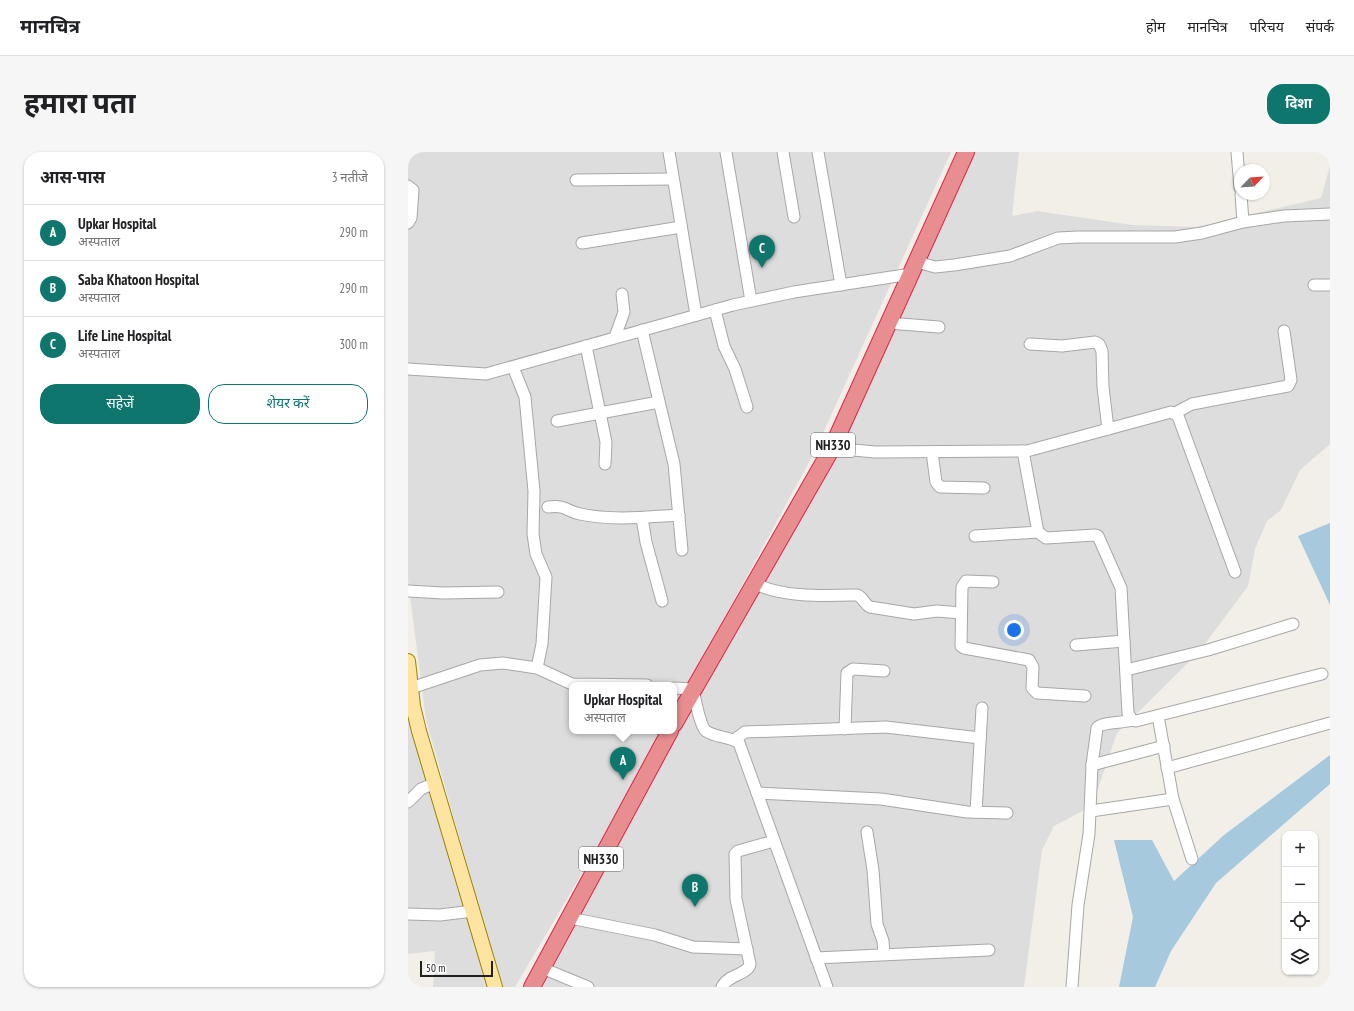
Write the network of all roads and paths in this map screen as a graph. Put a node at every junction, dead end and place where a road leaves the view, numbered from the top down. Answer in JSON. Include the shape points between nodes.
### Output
{"nodes":[{"id":1,"x":669,"y":152,"type":"edge"},
{"id":2,"x":726,"y":152,"type":"edge"},
{"id":3,"x":783,"y":152,"type":"edge"},
{"id":4,"x":818,"y":152,"type":"edge"},
{"id":5,"x":966,"y":152,"type":"edge"},
{"id":6,"x":1237,"y":152,"type":"edge"},
{"id":7,"x":1238,"y":164,"type":"edge"},
{"id":8,"x":673,"y":179,"type":"junction"},
{"id":9,"x":576,"y":180,"type":"dead end"},
{"id":10,"x":408,"y":186,"type":"edge"},
{"id":11,"x":1241,"y":200,"type":"edge"},
{"id":12,"x":1330,"y":214,"type":"edge"},
{"id":13,"x":794,"y":217,"type":"dead end"},
{"id":14,"x":409,"y":220,"type":"edge"},
{"id":15,"x":1243,"y":222,"type":"junction"},
{"id":16,"x":681,"y":227,"type":"junction"},
{"id":17,"x":582,"y":243,"type":"dead end"},
{"id":18,"x":914,"y":268,"type":"junction"},
{"id":19,"x":841,"y":285,"type":"junction"},
{"id":20,"x":1314,"y":285,"type":"dead end"},
{"id":21,"x":1330,"y":285,"type":"edge"},
{"id":22,"x":622,"y":294,"type":"dead end"},
{"id":23,"x":751,"y":301,"type":"junction"},
{"id":24,"x":715,"y":310,"type":"junction"},
{"id":25,"x":696,"y":315,"type":"junction"},
{"id":26,"x":888,"y":323,"type":"junction"},
{"id":27,"x":939,"y":327,"type":"dead end"},
{"id":28,"x":642,"y":330,"type":"junction"},
{"id":29,"x":1284,"y":331,"type":"dead end"},
{"id":30,"x":615,"y":337,"type":"junction"},
{"id":31,"x":1030,"y":344,"type":"dead end"},
{"id":32,"x":586,"y":346,"type":"junction"},
{"id":33,"x":513,"y":367,"type":"junction"},
{"id":34,"x":408,"y":369,"type":"edge"},
{"id":35,"x":659,"y":402,"type":"junction"},
{"id":36,"x":747,"y":407,"type":"dead end"},
{"id":37,"x":1175,"y":413,"type":"junction"},
{"id":38,"x":598,"y":414,"type":"junction"},
{"id":39,"x":557,"y":421,"type":"dead end"},
{"id":40,"x":1108,"y":429,"type":"junction"},
{"id":41,"x":832,"y":448,"type":"junction"},
{"id":42,"x":1023,"y":451,"type":"junction"},
{"id":43,"x":932,"y":452,"type":"junction"},
{"id":44,"x":605,"y":464,"type":"dead end"},
{"id":45,"x":984,"y":488,"type":"dead end"},
{"id":46,"x":548,"y":507,"type":"dead end"},
{"id":47,"x":679,"y":515,"type":"junction"},
{"id":48,"x":642,"y":518,"type":"junction"},
{"id":49,"x":1038,"y":532,"type":"junction"},
{"id":50,"x":975,"y":536,"type":"dead end"},
{"id":51,"x":682,"y":550,"type":"dead end"},
{"id":52,"x":1235,"y":572,"type":"dead end"},
{"id":53,"x":993,"y":582,"type":"dead end"},
{"id":54,"x":754,"y":583,"type":"junction"},
{"id":55,"x":408,"y":591,"type":"edge"},
{"id":56,"x":498,"y":592,"type":"dead end"},
{"id":57,"x":662,"y":601,"type":"dead end"},
{"id":58,"x":961,"y":613,"type":"junction"},
{"id":59,"x":1293,"y":624,"type":"dead end"},
{"id":60,"x":1124,"y":641,"type":"junction"},
{"id":61,"x":1076,"y":644,"type":"dead end"},
{"id":62,"x":408,"y":661,"type":"edge"},
{"id":63,"x":537,"y":668,"type":"junction"},
{"id":64,"x":884,"y":670,"type":"dead end"},
{"id":65,"x":1126,"y":670,"type":"junction"},
{"id":66,"x":1322,"y":674,"type":"dead end"},
{"id":67,"x":569,"y":683,"type":"edge"},
{"id":68,"x":411,"y":688,"type":"junction"},
{"id":69,"x":677,"y":688,"type":"edge"},
{"id":70,"x":693,"y":689,"type":"junction"},
{"id":71,"x":1085,"y":696,"type":"dead end"},
{"id":72,"x":982,"y":708,"type":"dead end"},
{"id":73,"x":1158,"y":716,"type":"junction"},
{"id":74,"x":677,"y":718,"type":"edge"},
{"id":75,"x":1132,"y":720,"type":"junction"},
{"id":76,"x":1330,"y":723,"type":"edge"},
{"id":77,"x":845,"y":729,"type":"junction"},
{"id":78,"x":668,"y":734,"type":"edge"},
{"id":79,"x":980,"y":738,"type":"junction"},
{"id":80,"x":734,"y":740,"type":"junction"},
{"id":81,"x":1164,"y":746,"type":"junction"},
{"id":82,"x":1092,"y":765,"type":"junction"},
{"id":83,"x":1167,"y":768,"type":"junction"},
{"id":84,"x":435,"y":783,"type":"junction"},
{"id":85,"x":757,"y":793,"type":"junction"},
{"id":86,"x":1173,"y":799,"type":"junction"},
{"id":87,"x":408,"y":802,"type":"edge"},
{"id":88,"x":1090,"y":811,"type":"junction"},
{"id":89,"x":976,"y":812,"type":"junction"},
{"id":90,"x":1007,"y":813,"type":"dead end"},
{"id":91,"x":867,"y":832,"type":"dead end"},
{"id":92,"x":774,"y":841,"type":"junction"},
{"id":93,"x":1192,"y":859,"type":"dead end"},
{"id":94,"x":474,"y":911,"type":"junction"},
{"id":95,"x":408,"y":914,"type":"edge"},
{"id":96,"x":570,"y":918,"type":"junction"},
{"id":97,"x":747,"y":949,"type":"junction"},
{"id":98,"x":989,"y":950,"type":"dead end"},
{"id":99,"x":884,"y":954,"type":"junction"},
{"id":100,"x":816,"y":958,"type":"junction"},
{"id":101,"x":542,"y":968,"type":"junction"},
{"id":102,"x":495,"y":987,"type":"edge"},
{"id":103,"x":532,"y":987,"type":"edge"},
{"id":104,"x":588,"y":987,"type":"edge"},
{"id":105,"x":722,"y":987,"type":"edge"},
{"id":106,"x":827,"y":987,"type":"edge"},
{"id":107,"x":1072,"y":987,"type":"edge"}],
"edges":[{"from":1,"to":8,"type":"street"},
{"from":2,"to":23,"type":"street"},
{"from":3,"to":13,"type":"street"},
{"from":4,"to":19,"type":"street"},
{"from":5,"to":18,"type":"highway","number":"NH330"},
{"from":6,"to":7,"type":"street"},
{"from":8,"to":9,"type":"street"},
{"from":8,"to":16,"type":"street"},
{"from":10,"to":14,"type":"street","via":[[413,190]]},
{"from":11,"to":15,"type":"street"},
{"from":12,"to":15,"type":"street","via":[[1284,216]]},
{"from":15,"to":18,"type":"street","via":[[1175,237],[1058,238],[1010,256]]},
{"from":16,"to":17,"type":"street"},
{"from":16,"to":25,"type":"street"},
{"from":18,"to":19,"type":"street"},
{"from":18,"to":26,"type":"highway","number":"NH330"},
{"from":19,"to":23,"type":"street"},
{"from":20,"to":21,"type":"street"},
{"from":22,"to":30,"type":"street","via":[[624,312]]},
{"from":23,"to":24,"type":"street"},
{"from":24,"to":25,"type":"street"},
{"from":24,"to":36,"type":"street","via":[[724,346],[735,369]]},
{"from":25,"to":28,"type":"street"},
{"from":26,"to":27,"type":"street"},
{"from":26,"to":41,"type":"highway","number":"NH330"},
{"from":28,"to":30,"type":"street"},
{"from":28,"to":35,"type":"street"},
{"from":29,"to":37,"type":"street","via":[[1290,380],[1288,386],[1192,404]]},
{"from":30,"to":32,"type":"street"},
{"from":31,"to":40,"type":"street","via":[[1099,344],[1102,351]]},
{"from":32,"to":33,"type":"street"},
{"from":32,"to":38,"type":"street"},
{"from":33,"to":34,"type":"street","via":[[486,374]]},
{"from":33,"to":63,"type":"street","via":[[525,397],[534,491],[533,534],[536,554],[546,577],[542,644]]},
{"from":35,"to":38,"type":"street"},
{"from":35,"to":47,"type":"street","via":[[674,464]]},
{"from":37,"to":40,"type":"street","via":[[1170,412]]},
{"from":37,"to":52,"type":"street"},
{"from":38,"to":39,"type":"street"},
{"from":38,"to":44,"type":"street","via":[[606,442]]},
{"from":40,"to":42,"type":"street","via":[[1036,450]]},
{"from":41,"to":43,"type":"street"},
{"from":41,"to":54,"type":"highway","number":"NH330"},
{"from":42,"to":43,"type":"street"},
{"from":42,"to":49,"type":"street"},
{"from":43,"to":45,"type":"street","via":[[936,482],[940,487]]},
{"from":46,"to":48,"type":"street","via":[[561,506],[580,514]]},
{"from":47,"to":48,"type":"street"},
{"from":47,"to":51,"type":"street"},
{"from":48,"to":57,"type":"street"},
{"from":49,"to":50,"type":"street"},
{"from":49,"to":60,"type":"street","via":[[1046,538],[1098,536],[1121,588]]},
{"from":53,"to":58,"type":"street","via":[[963,583]]},
{"from":54,"to":58,"type":"street","via":[[772,591],[830,596],[857,594],[870,607],[914,614],[937,611]]},
{"from":54,"to":70,"type":"highway","number":"NH330"},
{"from":55,"to":56,"type":"street"},
{"from":58,"to":71,"type":"street","via":[[961,643],[964,648],[1029,660],[1033,667],[1032,688],[1038,693]]},
{"from":59,"to":65,"type":"street","via":[[1208,650]]},
{"from":60,"to":61,"type":"street"},
{"from":60,"to":65,"type":"street"},
{"from":62,"to":68,"type":"main road"},
{"from":63,"to":67,"type":"street"},
{"from":63,"to":68,"type":"street","via":[[503,663],[480,665]]},
{"from":64,"to":77,"type":"street","via":[[853,669],[847,673]]},
{"from":65,"to":75,"type":"street","via":[[1128,713]]},
{"from":66,"to":73,"type":"street"},
{"from":68,"to":84,"type":"main road","via":[[419,731]]},
{"from":69,"to":70,"type":"street"},
{"from":70,"to":74,"type":"highway","number":"NH330"},
{"from":70,"to":80,"type":"street","via":[[702,725],[706,731]]},
{"from":72,"to":79,"type":"street"},
{"from":73,"to":75,"type":"street"},
{"from":73,"to":81,"type":"street"},
{"from":75,"to":82,"type":"street","via":[[1099,724]]},
{"from":76,"to":83,"type":"street"},
{"from":77,"to":79,"type":"street","via":[[891,727]]},
{"from":77,"to":80,"type":"street","via":[[745,732]]},
{"from":78,"to":96,"type":"highway","number":"NH330"},
{"from":79,"to":89,"type":"street"},
{"from":80,"to":85,"type":"street","via":[[739,743]]},
{"from":81,"to":82,"type":"street"},
{"from":81,"to":83,"type":"street"},
{"from":82,"to":88,"type":"street"},
{"from":83,"to":86,"type":"street"},
{"from":84,"to":87,"type":"street","via":[[421,789]]},
{"from":84,"to":94,"type":"main road"},
{"from":85,"to":89,"type":"street","via":[[881,799]]},
{"from":85,"to":92,"type":"street"},
{"from":86,"to":88,"type":"street"},
{"from":86,"to":93,"type":"street"},
{"from":88,"to":107,"type":"street","via":[[1078,905]]},
{"from":89,"to":90,"type":"street"},
{"from":91,"to":99,"type":"street","via":[[877,924]]},
{"from":92,"to":97,"type":"street","via":[[734,854],[736,899]]},
{"from":92,"to":100,"type":"street"},
{"from":94,"to":95,"type":"street","via":[[440,915]]},
{"from":94,"to":102,"type":"main road"},
{"from":96,"to":97,"type":"street","via":[[655,935],[693,947]]},
{"from":96,"to":101,"type":"highway","number":"NH330"},
{"from":97,"to":105,"type":"street","via":[[749,968],[730,977]]},
{"from":98,"to":99,"type":"street"},
{"from":99,"to":100,"type":"street"},
{"from":100,"to":106,"type":"street"},
{"from":101,"to":103,"type":"highway","number":"NH330"},
{"from":101,"to":104,"type":"street"}]}
